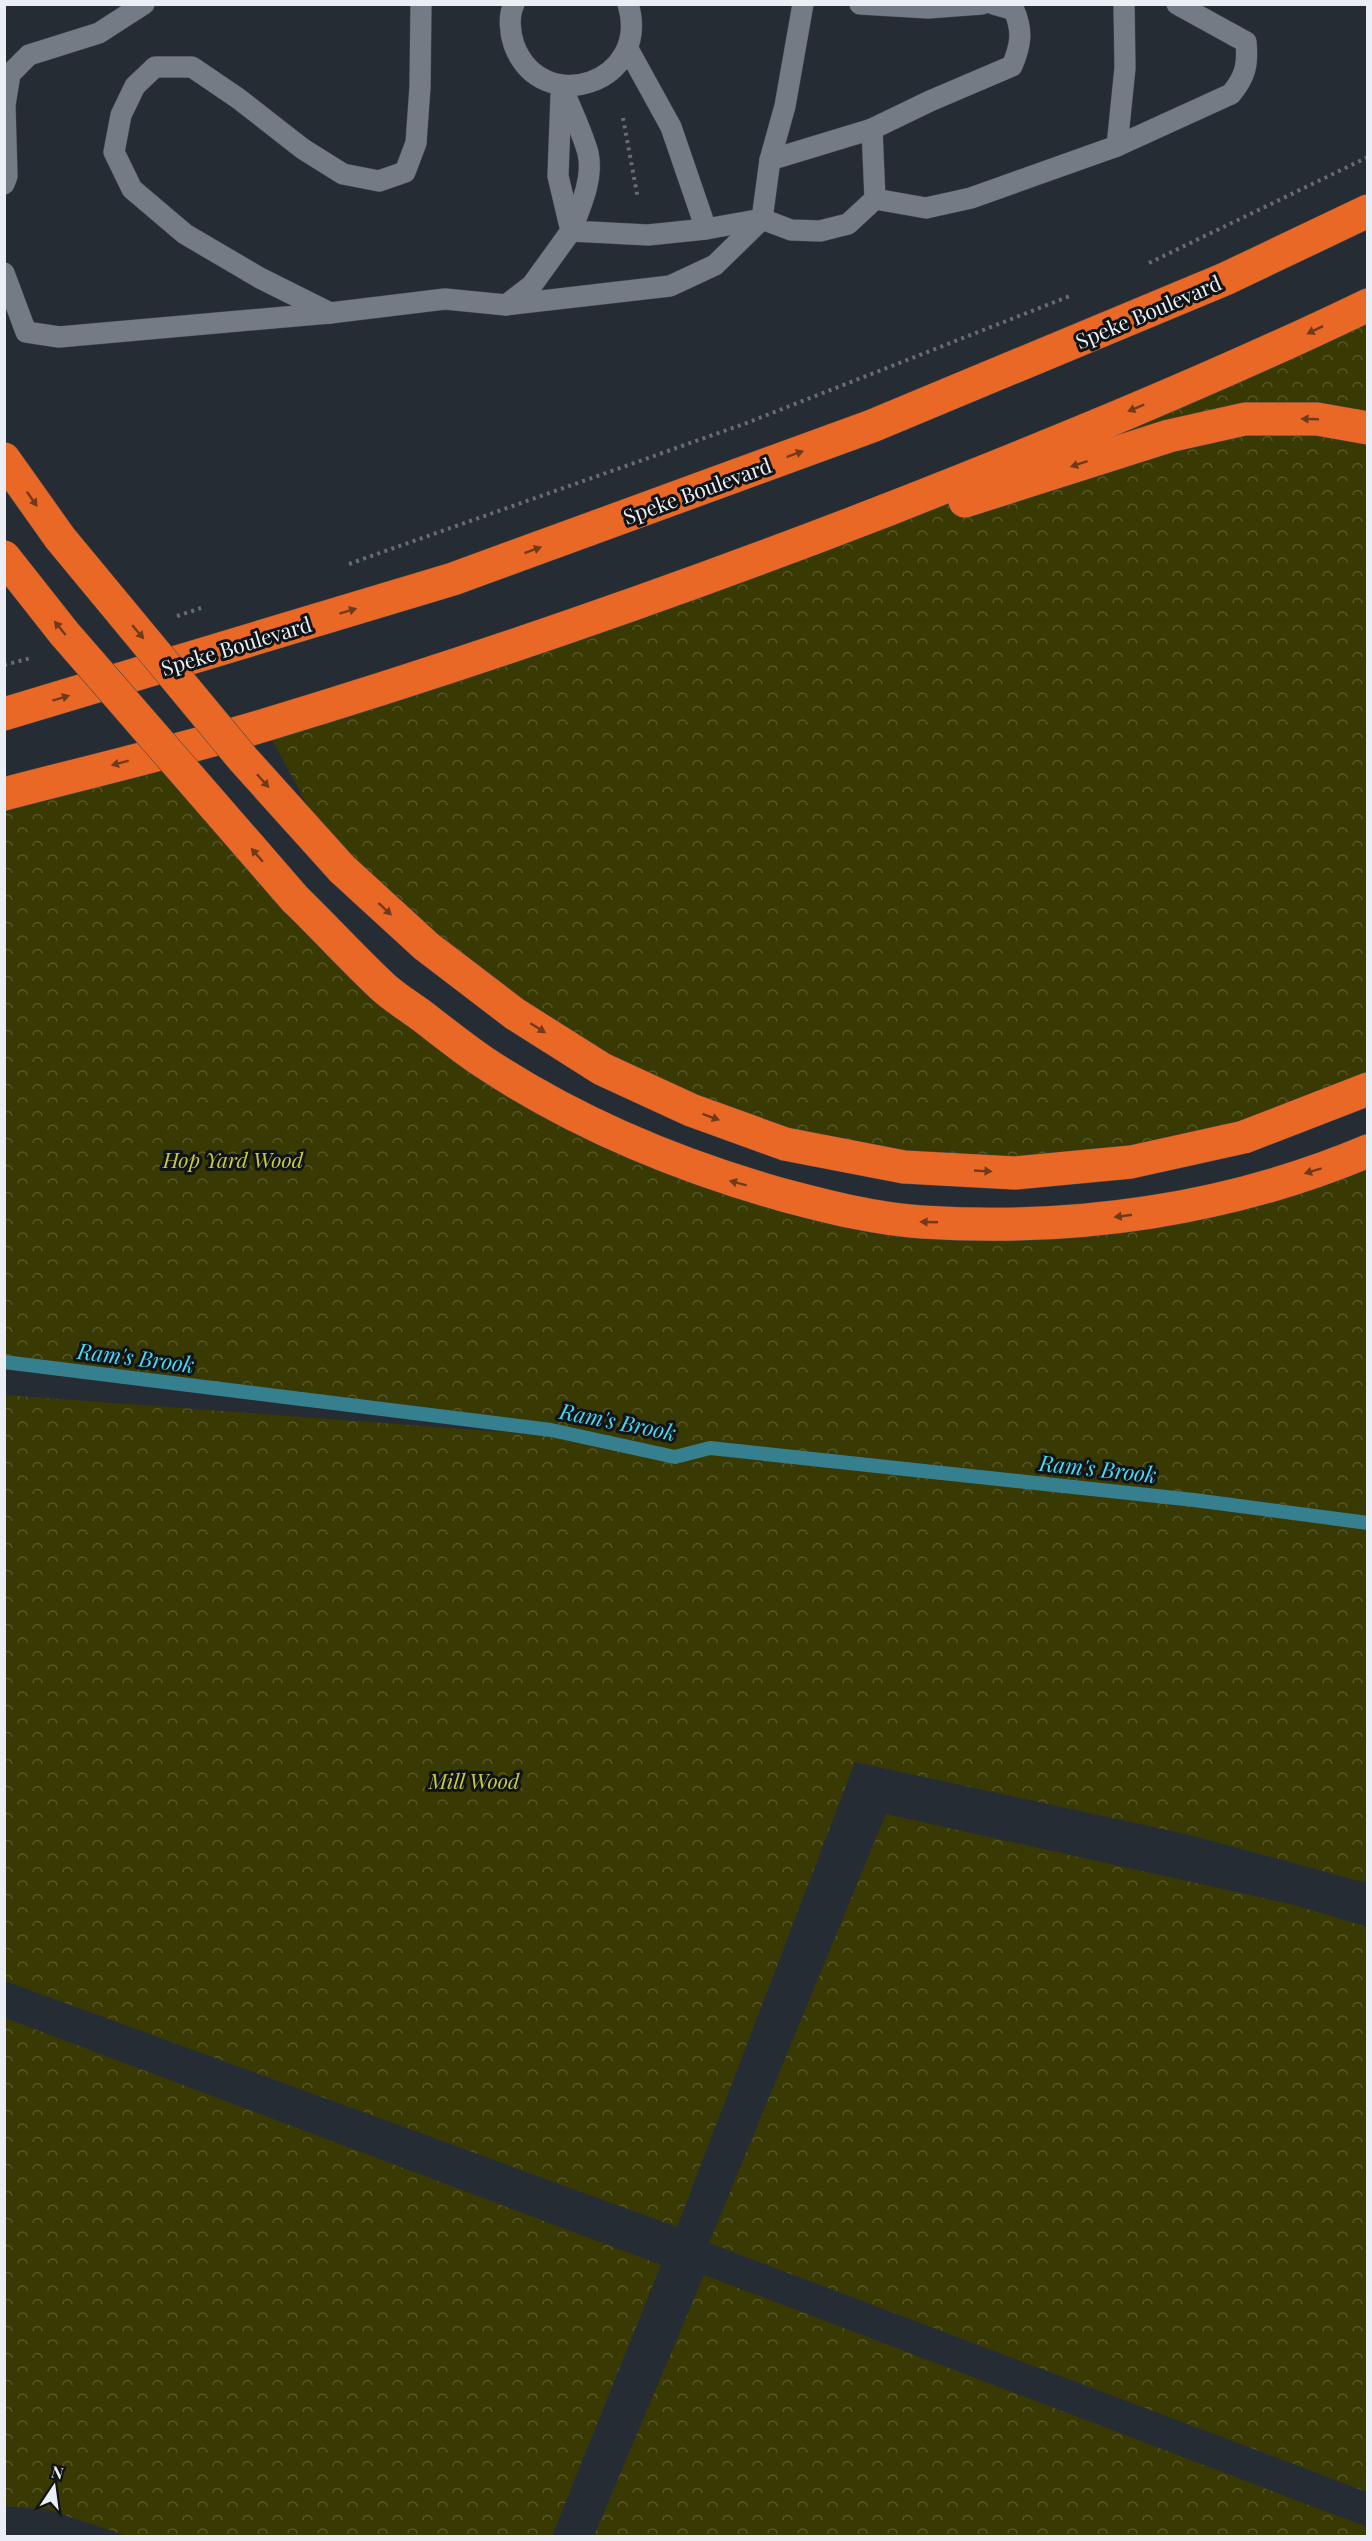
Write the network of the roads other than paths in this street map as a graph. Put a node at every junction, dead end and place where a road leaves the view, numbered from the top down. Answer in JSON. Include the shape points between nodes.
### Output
{"nodes":[{"id":1,"x":144,"y":4,"type":"edge"},
{"id":2,"x":422,"y":4,"type":"edge"},
{"id":3,"x":514,"y":4,"type":"edge"},
{"id":4,"x":628,"y":4,"type":"edge"},
{"id":5,"x":803,"y":4,"type":"edge"},
{"id":6,"x":860,"y":4,"type":"edge"},
{"id":7,"x":982,"y":4,"type":"edge"},
{"id":8,"x":993,"y":4,"type":"edge"},
{"id":9,"x":1124,"y":4,"type":"edge"},
{"id":10,"x":1177,"y":4,"type":"edge"},
{"id":11,"x":927,"y":6,"type":"edge"},
{"id":12,"x":622,"y":58,"type":"junction"},
{"id":13,"x":562,"y":86,"type":"junction"},
{"id":14,"x":872,"y":129,"type":"junction"},
{"id":15,"x":1117,"y":147,"type":"junction"},
{"id":16,"x":770,"y":160,"type":"junction"},
{"id":17,"x":4,"y":183,"type":"edge"},
{"id":18,"x":875,"y":199,"type":"junction"},
{"id":19,"x":1368,"y":210,"type":"edge"},
{"id":20,"x":762,"y":219,"type":"junction"},
{"id":21,"x":706,"y":229,"type":"junction"},
{"id":22,"x":571,"y":231,"type":"junction"},
{"id":23,"x":4,"y":273,"type":"edge"},
{"id":24,"x":506,"y":305,"type":"junction"},
{"id":25,"x":1368,"y":305,"type":"edge"},
{"id":26,"x":330,"y":313,"type":"junction"},
{"id":27,"x":1368,"y":428,"type":"edge"},
{"id":28,"x":4,"y":459,"type":"edge"},
{"id":29,"x":4,"y":557,"type":"edge"},
{"id":30,"x":4,"y":714,"type":"edge"},
{"id":31,"x":297,"y":714,"type":"junction"},
{"id":32,"x":4,"y":794,"type":"edge"},
{"id":33,"x":1368,"y":1089,"type":"edge"},
{"id":34,"x":1368,"y":1151,"type":"edge"}],
"edges":[{"from":1,"to":17,"type":"lane","via":[[99,33],[29,55],[10,74],[4,105]]},
{"from":2,"to":26,"type":"lane","via":[[416,143],[405,172],[379,181],[343,174],[192,67],[155,67],[135,86],[121,115],[114,152],[132,189],[185,234]]},
{"from":3,"to":13,"type":"lane","via":[[510,35],[519,59],[538,77]]},
{"from":4,"to":12,"type":"lane","via":[[633,21]]},
{"from":5,"to":16,"type":"lane","via":[[785,106]]},
{"from":6,"to":11,"type":"lane"},
{"from":7,"to":11,"type":"lane"},
{"from":8,"to":14,"type":"lane","via":[[1014,10],[1021,27],[1020,48],[1012,66]]},
{"from":9,"to":15,"type":"lane","via":[[1125,68]]},
{"from":10,"to":15,"type":"lane","via":[[1246,42],[1248,66],[1243,80],[1231,94]]},
{"from":12,"to":13,"type":"lane","via":[[592,83]]},
{"from":12,"to":21,"type":"lane","via":[[671,127]]},
{"from":13,"to":22,"type":"lane","via":[[558,176]]},
{"from":13,"to":22,"type":"lane","via":[[588,154],[587,180]]},
{"from":14,"to":16,"type":"lane"},
{"from":14,"to":18,"type":"lane"},
{"from":15,"to":18,"type":"lane","via":[[960,200],[926,207]]},
{"from":16,"to":20,"type":"lane"},
{"from":18,"to":20,"type":"lane","via":[[848,224],[820,231],[790,230]]},
{"from":30,"to":19,"type":"highway","name":"Speke Boulevard","one_way":true,"via":[[453,579],[872,426],[1225,279]]},
{"from":20,"to":21,"type":"lane"},
{"from":20,"to":24,"type":"lane","via":[[715,265],[670,286]]},
{"from":21,"to":22,"type":"lane","via":[[648,235]]},
{"from":22,"to":24,"type":"lane","via":[[532,285]]},
{"from":23,"to":26,"type":"lane","via":[[26,332],[58,337]]},
{"from":24,"to":26,"type":"lane","via":[[445,299]]},
{"from":25,"to":31,"type":"highway","one_way":true,"via":[[1028,454],[810,539],[603,616]]},
{"from":27,"to":31,"type":"highway","one_way":true,"via":[[1317,419],[1245,419],[1169,436]]},
{"from":28,"to":33,"type":"highway","one_way":true,"bridge":true,"via":[[60,538],[243,759],[342,869],[426,946],[515,1014],[602,1069],[691,1110],[785,1143],[904,1167],[1015,1173],[1131,1162],[1244,1137]]},
{"from":34,"to":29,"type":"highway","one_way":true,"bridge":true,"via":[[1227,1197],[1124,1216],[1016,1225],[920,1222],[828,1207],[722,1178],[630,1143],[552,1105],[481,1060],[385,989],[296,899],[72,642]]},
{"from":31,"to":32,"type":"highway","one_way":true}]}
